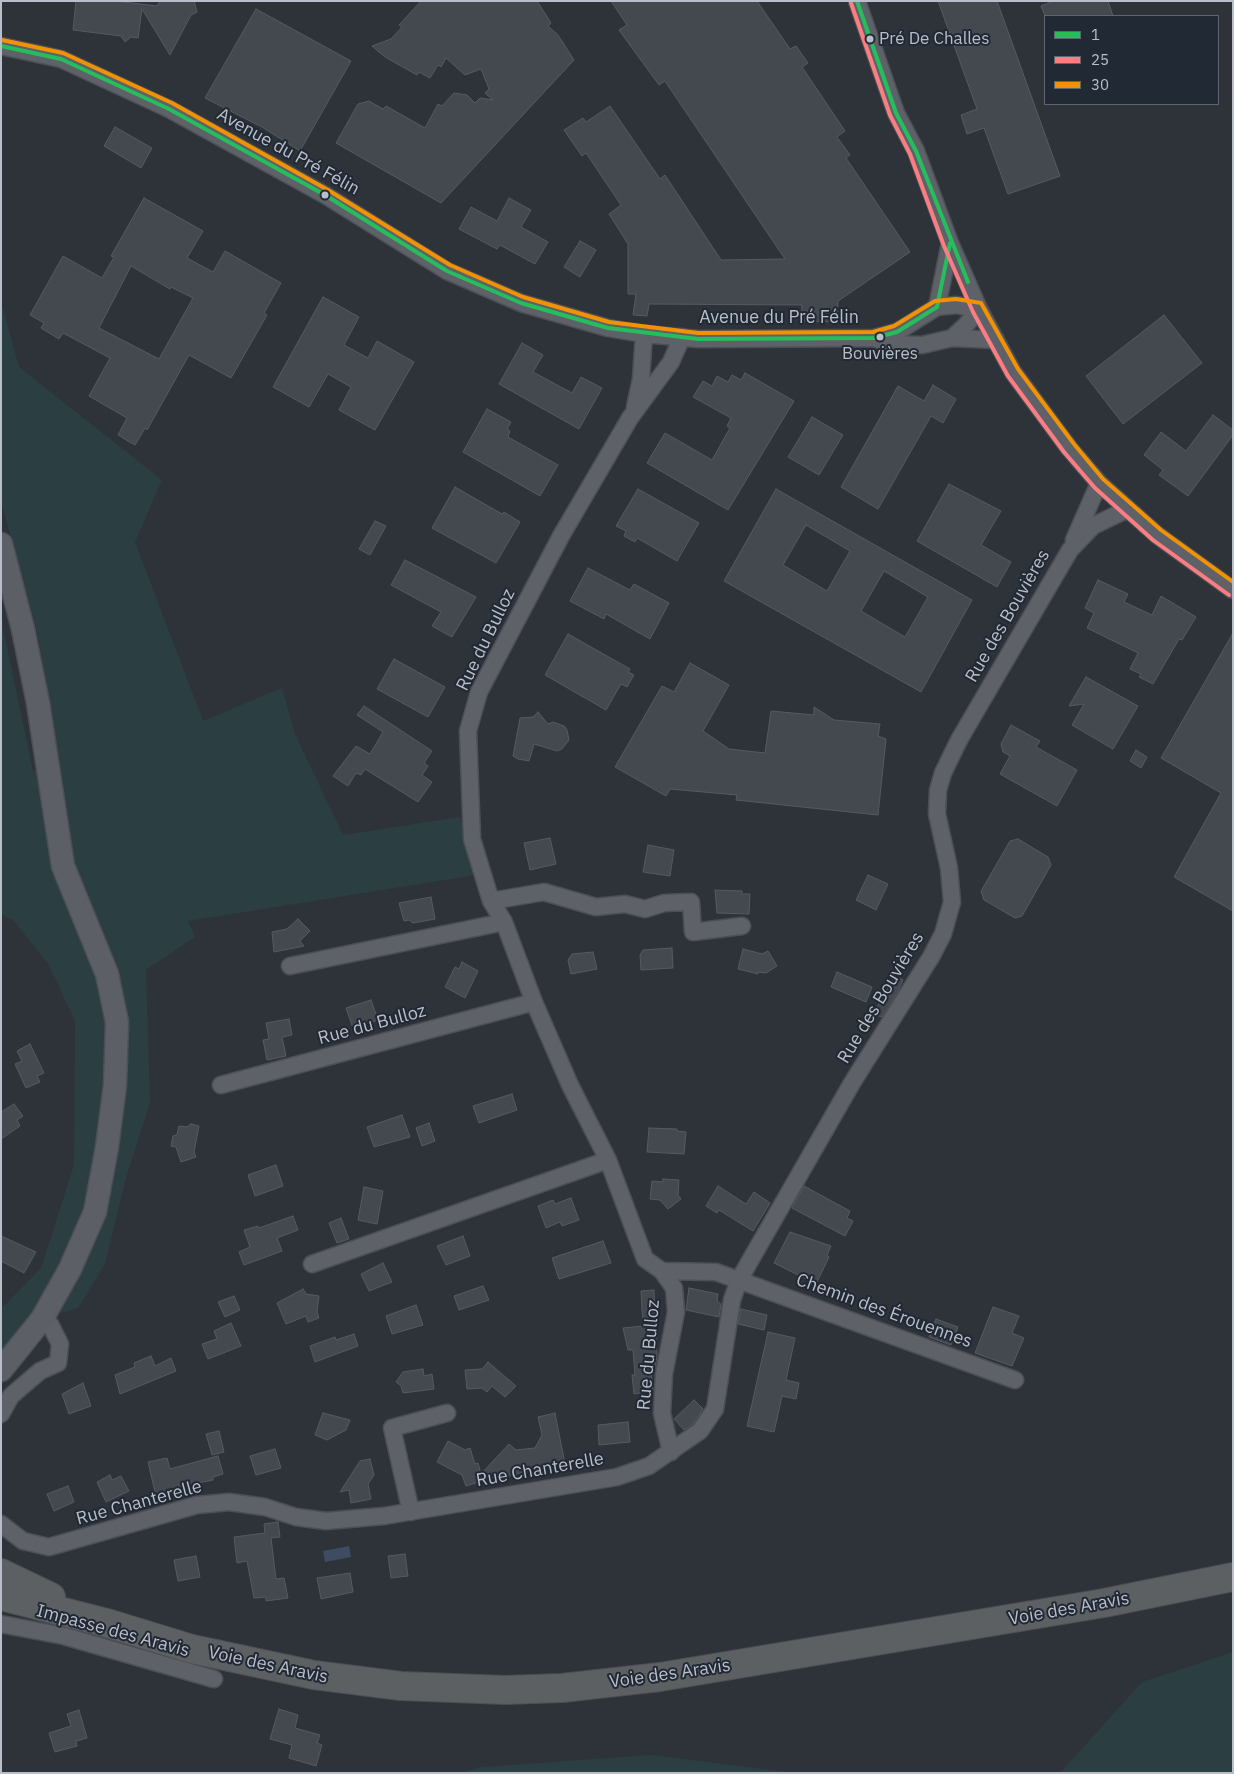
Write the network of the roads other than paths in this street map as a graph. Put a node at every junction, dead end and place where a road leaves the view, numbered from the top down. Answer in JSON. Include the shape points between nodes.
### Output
{"nodes":[{"id":1,"x":857,"y":1,"type":"edge"},
{"id":2,"x":869,"y":1,"type":"edge"},
{"id":3,"x":1,"y":46,"type":"edge"},
{"id":4,"x":916,"y":151,"type":"junction"},
{"id":5,"x":950,"y":242,"type":"junction"},
{"id":6,"x":937,"y":307,"type":"junction"},
{"id":7,"x":979,"y":309,"type":"junction"},
{"id":8,"x":644,"y":334,"type":"junction"},
{"id":9,"x":682,"y":337,"type":"junction"},
{"id":10,"x":874,"y":338,"type":"junction"},
{"id":11,"x":952,"y":338,"type":"junction"},
{"id":12,"x":996,"y":340,"type":"junction"},
{"id":13,"x":630,"y":418,"type":"junction"},
{"id":14,"x":1099,"y":483,"type":"junction"},
{"id":15,"x":1128,"y":509,"type":"junction"},
{"id":16,"x":1,"y":544,"type":"edge"},
{"id":17,"x":1070,"y":550,"type":"junction"},
{"id":18,"x":1233,"y":590,"type":"edge"},
{"id":19,"x":491,"y":901,"type":"junction"},
{"id":20,"x":504,"y":922,"type":"junction"},
{"id":21,"x":742,"y":926,"type":"dead end"},
{"id":22,"x":290,"y":966,"type":"dead end"},
{"id":23,"x":534,"y":1002,"type":"junction"},
{"id":24,"x":221,"y":1085,"type":"dead end"},
{"id":25,"x":608,"y":1160,"type":"junction"},
{"id":26,"x":312,"y":1264,"type":"dead end"},
{"id":27,"x":662,"y":1272,"type":"junction"},
{"id":28,"x":739,"y":1280,"type":"junction"},
{"id":29,"x":42,"y":1319,"type":"junction"},
{"id":30,"x":2,"y":1371,"type":"edge"},
{"id":31,"x":1015,"y":1380,"type":"dead end"},
{"id":32,"x":447,"y":1413,"type":"dead end"},
{"id":33,"x":1,"y":1414,"type":"edge"},
{"id":34,"x":671,"y":1452,"type":"junction"},
{"id":35,"x":411,"y":1512,"type":"junction"},
{"id":36,"x":1,"y":1524,"type":"edge"},
{"id":37,"x":1,"y":1573,"type":"edge"},
{"id":38,"x":1233,"y":1577,"type":"edge"},
{"id":39,"x":1,"y":1596,"type":"edge"},
{"id":40,"x":107,"y":1622,"type":"junction"},
{"id":41,"x":1,"y":1624,"type":"edge"},
{"id":42,"x":214,"y":1679,"type":"dead end"}],
"edges":[{"from":1,"to":4,"type":"street","via":[[896,113]]},
{"from":2,"to":4,"type":"street","via":[[884,55],[907,110]]},
{"from":3,"to":8,"type":"street","name":"Avenue du Pré Félin","via":[[61,60],[168,109],[325,194],[455,275],[538,308],[608,328]]},
{"from":4,"to":5,"type":"street"},
{"from":5,"to":6,"type":"street"},
{"from":5,"to":7,"type":"street"},
{"from":6,"to":7,"type":"street","name":"Avenue du Pré Félin","via":[[956,305]]},
{"from":6,"to":10,"type":"street","name":"Avenue du Pré Félin","via":[[897,332]]},
{"from":7,"to":11,"type":"street"},
{"from":7,"to":12,"type":"street"},
{"from":8,"to":9,"type":"street","name":"Avenue du Pré Félin"},
{"from":8,"to":13,"type":"street","name":"Rue du Bulloz","via":[[640,385]]},
{"from":9,"to":10,"type":"street","name":"Avenue du Pré Félin"},
{"from":9,"to":13,"type":"street","name":"Rue du Bulloz","via":[[672,362]]},
{"from":10,"to":11,"type":"street","name":"Avenue du Pré Félin","via":[[894,344],[922,345]]},
{"from":11,"to":12,"type":"street","name":"Avenue du Pré Félin"},
{"from":12,"to":14,"type":"street","via":[[1013,372],[1045,418]]},
{"from":13,"to":19,"type":"street","name":"Rue du Bulloz","via":[[561,536],[498,655],[479,692],[468,730],[472,839]]},
{"from":14,"to":15,"type":"street"},
{"from":14,"to":17,"type":"street","name":"Rue des Bouvières"},
{"from":15,"to":17,"type":"street","name":"Rue des Bouvières","via":[[1093,526]]},
{"from":15,"to":18,"type":"street","via":[[1157,535]]},
{"from":16,"to":29,"type":"main road","via":[[38,703],[63,866],[106,974],[117,1022],[115,1085],[95,1212],[70,1269]]},
{"from":17,"to":28,"type":"street","name":"Rue des Bouvières","via":[[960,740],[940,781],[937,814],[949,868],[952,902],[937,946],[852,1083]]},
{"from":19,"to":20,"type":"street","name":"Rue du Bulloz"},
{"from":19,"to":21,"type":"street","via":[[544,892],[596,907],[625,904],[645,909],[664,903],[691,902],[693,932]]},
{"from":20,"to":22,"type":"street"},
{"from":20,"to":23,"type":"street","name":"Rue du Bulloz"},
{"from":23,"to":24,"type":"street","name":"Rue du Bulloz"},
{"from":23,"to":25,"type":"street","name":"Rue du Bulloz","via":[[570,1085]]},
{"from":25,"to":26,"type":"street"},
{"from":25,"to":27,"type":"street","name":"Rue du Bulloz","via":[[645,1259]]},
{"from":27,"to":28,"type":"street","name":"Chemin des Érouennes","via":[[716,1272]]},
{"from":27,"to":34,"type":"street","name":"Rue du Bulloz","via":[[674,1288],[676,1312],[664,1374],[662,1413]]},
{"from":28,"to":31,"type":"street","name":"Chemin des Érouennes"},
{"from":28,"to":34,"type":"street","name":"Rue des Bouvières","via":[[732,1300],[715,1409],[700,1431]]},
{"from":29,"to":30,"type":"main road"},
{"from":29,"to":33,"type":"street","via":[[50,1324],[60,1344],[58,1363],[40,1371],[11,1396]]},
{"from":32,"to":35,"type":"street","via":[[392,1428]]},
{"from":34,"to":35,"type":"street","name":"Rue Chanterelle","via":[[649,1466],[617,1477]]},
{"from":35,"to":36,"type":"street","name":"Rue Chanterelle","via":[[326,1521],[229,1502],[197,1505],[49,1547],[23,1541]]},
{"from":37,"to":40,"type":"highway","name":"Voie des Aravis"},
{"from":38,"to":40,"type":"highway","name":"Voie des Aravis","via":[[1104,1603],[743,1664],[562,1688],[460,1689],[332,1678],[192,1649]]},
{"from":39,"to":40,"type":"highway","name":"Voie des Aravis"},
{"from":41,"to":42,"type":"street","name":"Impasse des Aravis","via":[[64,1636]]}]}
